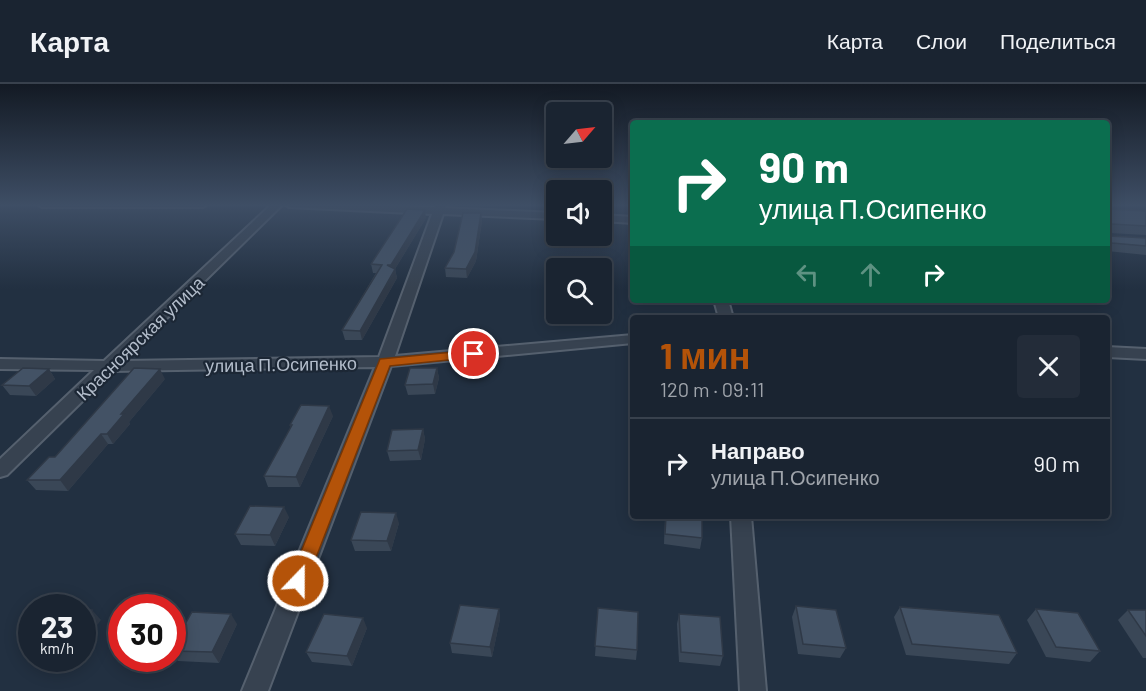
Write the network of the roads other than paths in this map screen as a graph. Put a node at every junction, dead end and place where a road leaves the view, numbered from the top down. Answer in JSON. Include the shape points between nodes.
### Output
{"nodes":[{"id":1,"x":249,"y":232,"type":"edge"},
{"id":2,"x":431,"y":232,"type":"edge"},
{"id":3,"x":630,"y":339,"type":"edge"},
{"id":4,"x":1110,"y":352,"type":"edge"},
{"id":5,"x":1146,"y":354,"type":"edge"},
{"id":6,"x":385,"y":362,"type":"junction"},
{"id":7,"x":0,"y":364,"type":"edge"},
{"id":8,"x":111,"y":366,"type":"junction"},
{"id":9,"x":0,"y":470,"type":"edge"},
{"id":10,"x":741,"y":519,"type":"edge"},
{"id":11,"x":255,"y":691,"type":"edge"},
{"id":12,"x":753,"y":691,"type":"edge"}],
"edges":[{"from":1,"to":8,"type":"street","name":"Красноярская улица"},
{"from":2,"to":6,"type":"street"},
{"from":3,"to":6,"type":"street","name":"улица П.Осипенко"},
{"from":4,"to":5,"type":"street"},
{"from":6,"to":8,"type":"street","name":"улица П.Осипенко"},
{"from":6,"to":11,"type":"street"},
{"from":7,"to":8,"type":"street","name":"улица П.Осипенко"},
{"from":8,"to":9,"type":"street","name":"Красноярская улица"},
{"from":10,"to":12,"type":"street"}]}
